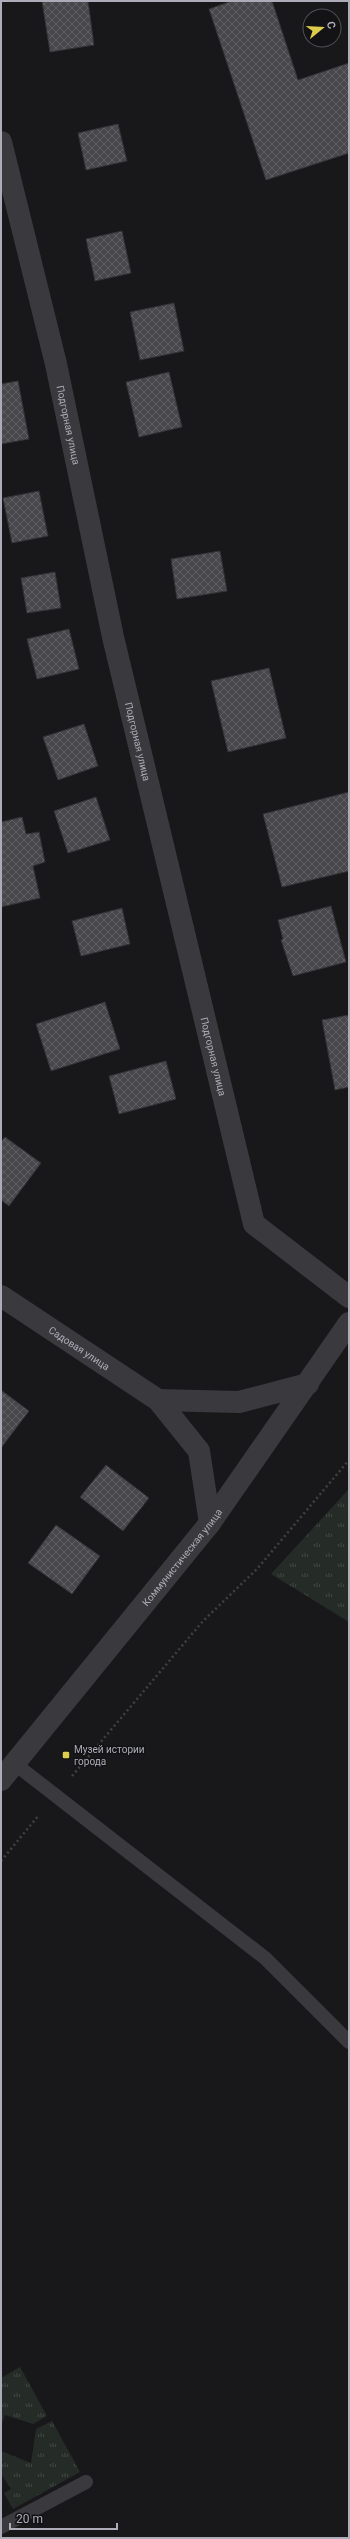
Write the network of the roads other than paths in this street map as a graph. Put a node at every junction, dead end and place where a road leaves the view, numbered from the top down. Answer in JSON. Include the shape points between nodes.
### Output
{"nodes":[{"id":1,"x":1,"y":142,"type":"edge"},
{"id":2,"x":1,"y":1296,"type":"edge"},
{"id":3,"x":349,"y":1297,"type":"edge"},
{"id":4,"x":349,"y":1323,"type":"edge"},
{"id":5,"x":308,"y":1384,"type":"junction"},
{"id":6,"x":158,"y":1400,"type":"junction"},
{"id":7,"x":210,"y":1524,"type":"junction"},
{"id":8,"x":8,"y":1772,"type":"edge"},
{"id":9,"x":349,"y":2042,"type":"edge"},
{"id":10,"x":86,"y":2482,"type":"dead end"},
{"id":11,"x":1,"y":2527,"type":"edge"}],
"edges":[{"from":1,"to":3,"type":"street","name":"Подгорная улица","via":[[56,364],[113,637],[254,1224]]},
{"from":2,"to":6,"type":"street","name":"Садовая улица"},
{"from":4,"to":5,"type":"street","name":"Коммунистическая улица"},
{"from":5,"to":6,"type":"street","via":[[239,1402]]},
{"from":5,"to":7,"type":"street","name":"Коммунистическая улица"},
{"from":6,"to":7,"type":"street","name":"Садовая улица","via":[[199,1451]]},
{"from":7,"to":8,"type":"street","name":"Коммунистическая улица"},
{"from":8,"to":9,"type":"lane","via":[[55,1797],[265,1958]]},
{"from":10,"to":11,"type":"lane"}]}
